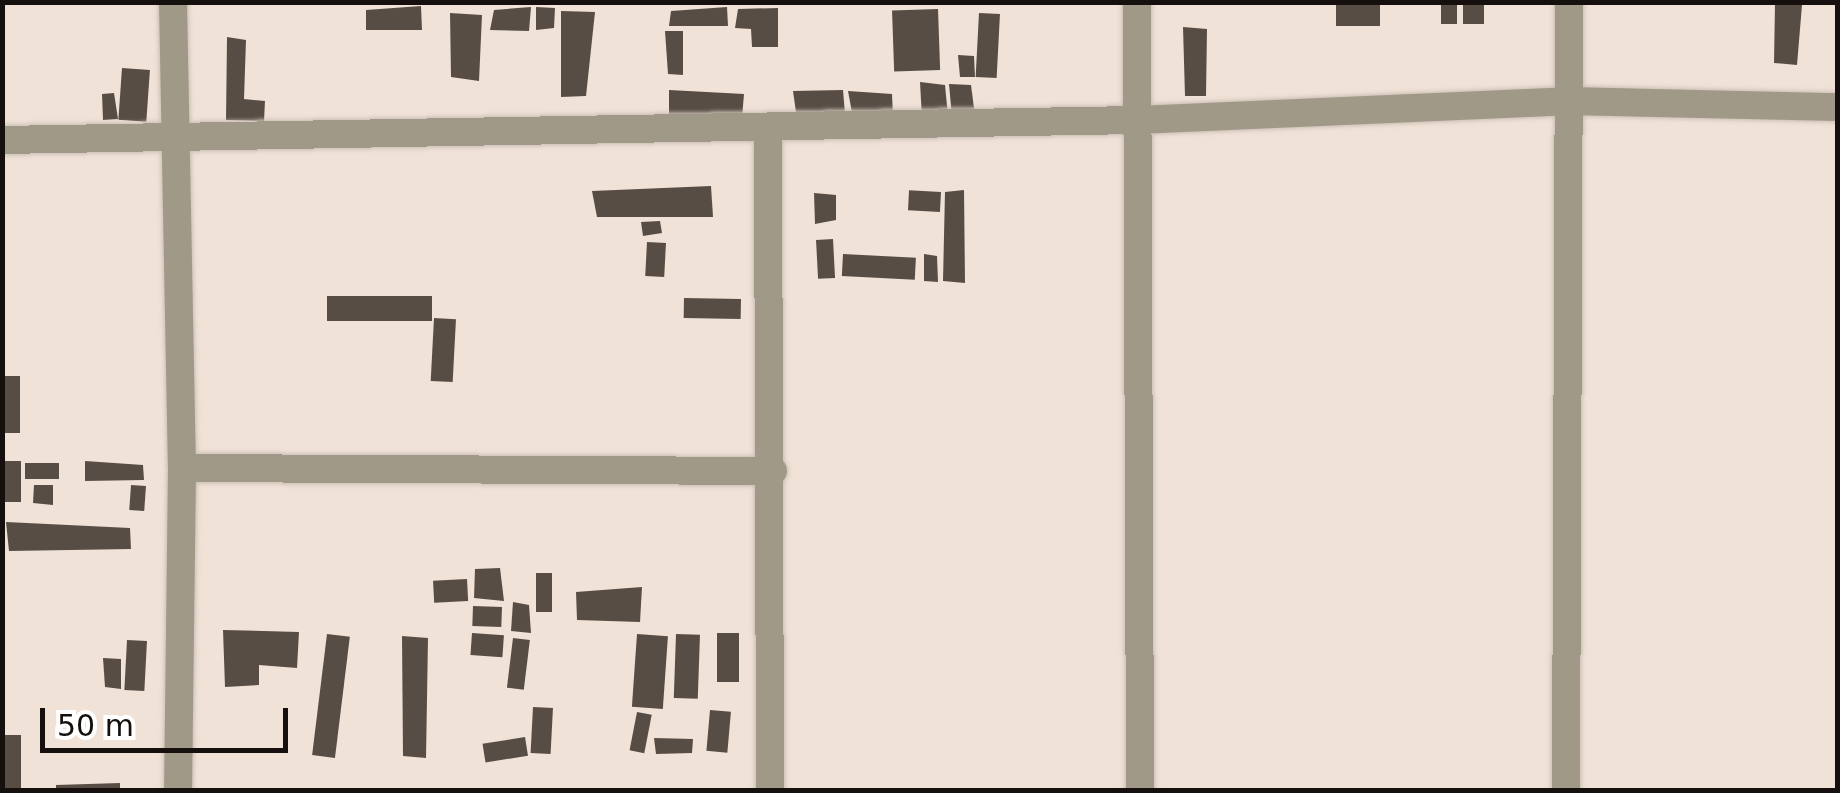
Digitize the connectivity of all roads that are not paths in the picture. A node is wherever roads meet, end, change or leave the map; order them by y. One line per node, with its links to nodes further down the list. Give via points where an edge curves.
1 (173, 2): 8 (street)
2 (1137, 2): 6 (street)
3 (1569, 2): 4 (street)
4 (1568, 101): 5 (street); 6 (street); 15 (street)
5 (1838, 107)
6 (1137, 120): 7 (street); 14 (street)
7 (768, 128): 8 (street); 11 (street)
8 (174, 137): 9 (street); 10 (street)
9 (2, 140)
10 (182, 468): 11 (street); 12 (street)
11 (773, 471): 13 (street)
12 (178, 790)
13 (770, 790)
14 (1140, 790)
15 (1566, 790)

